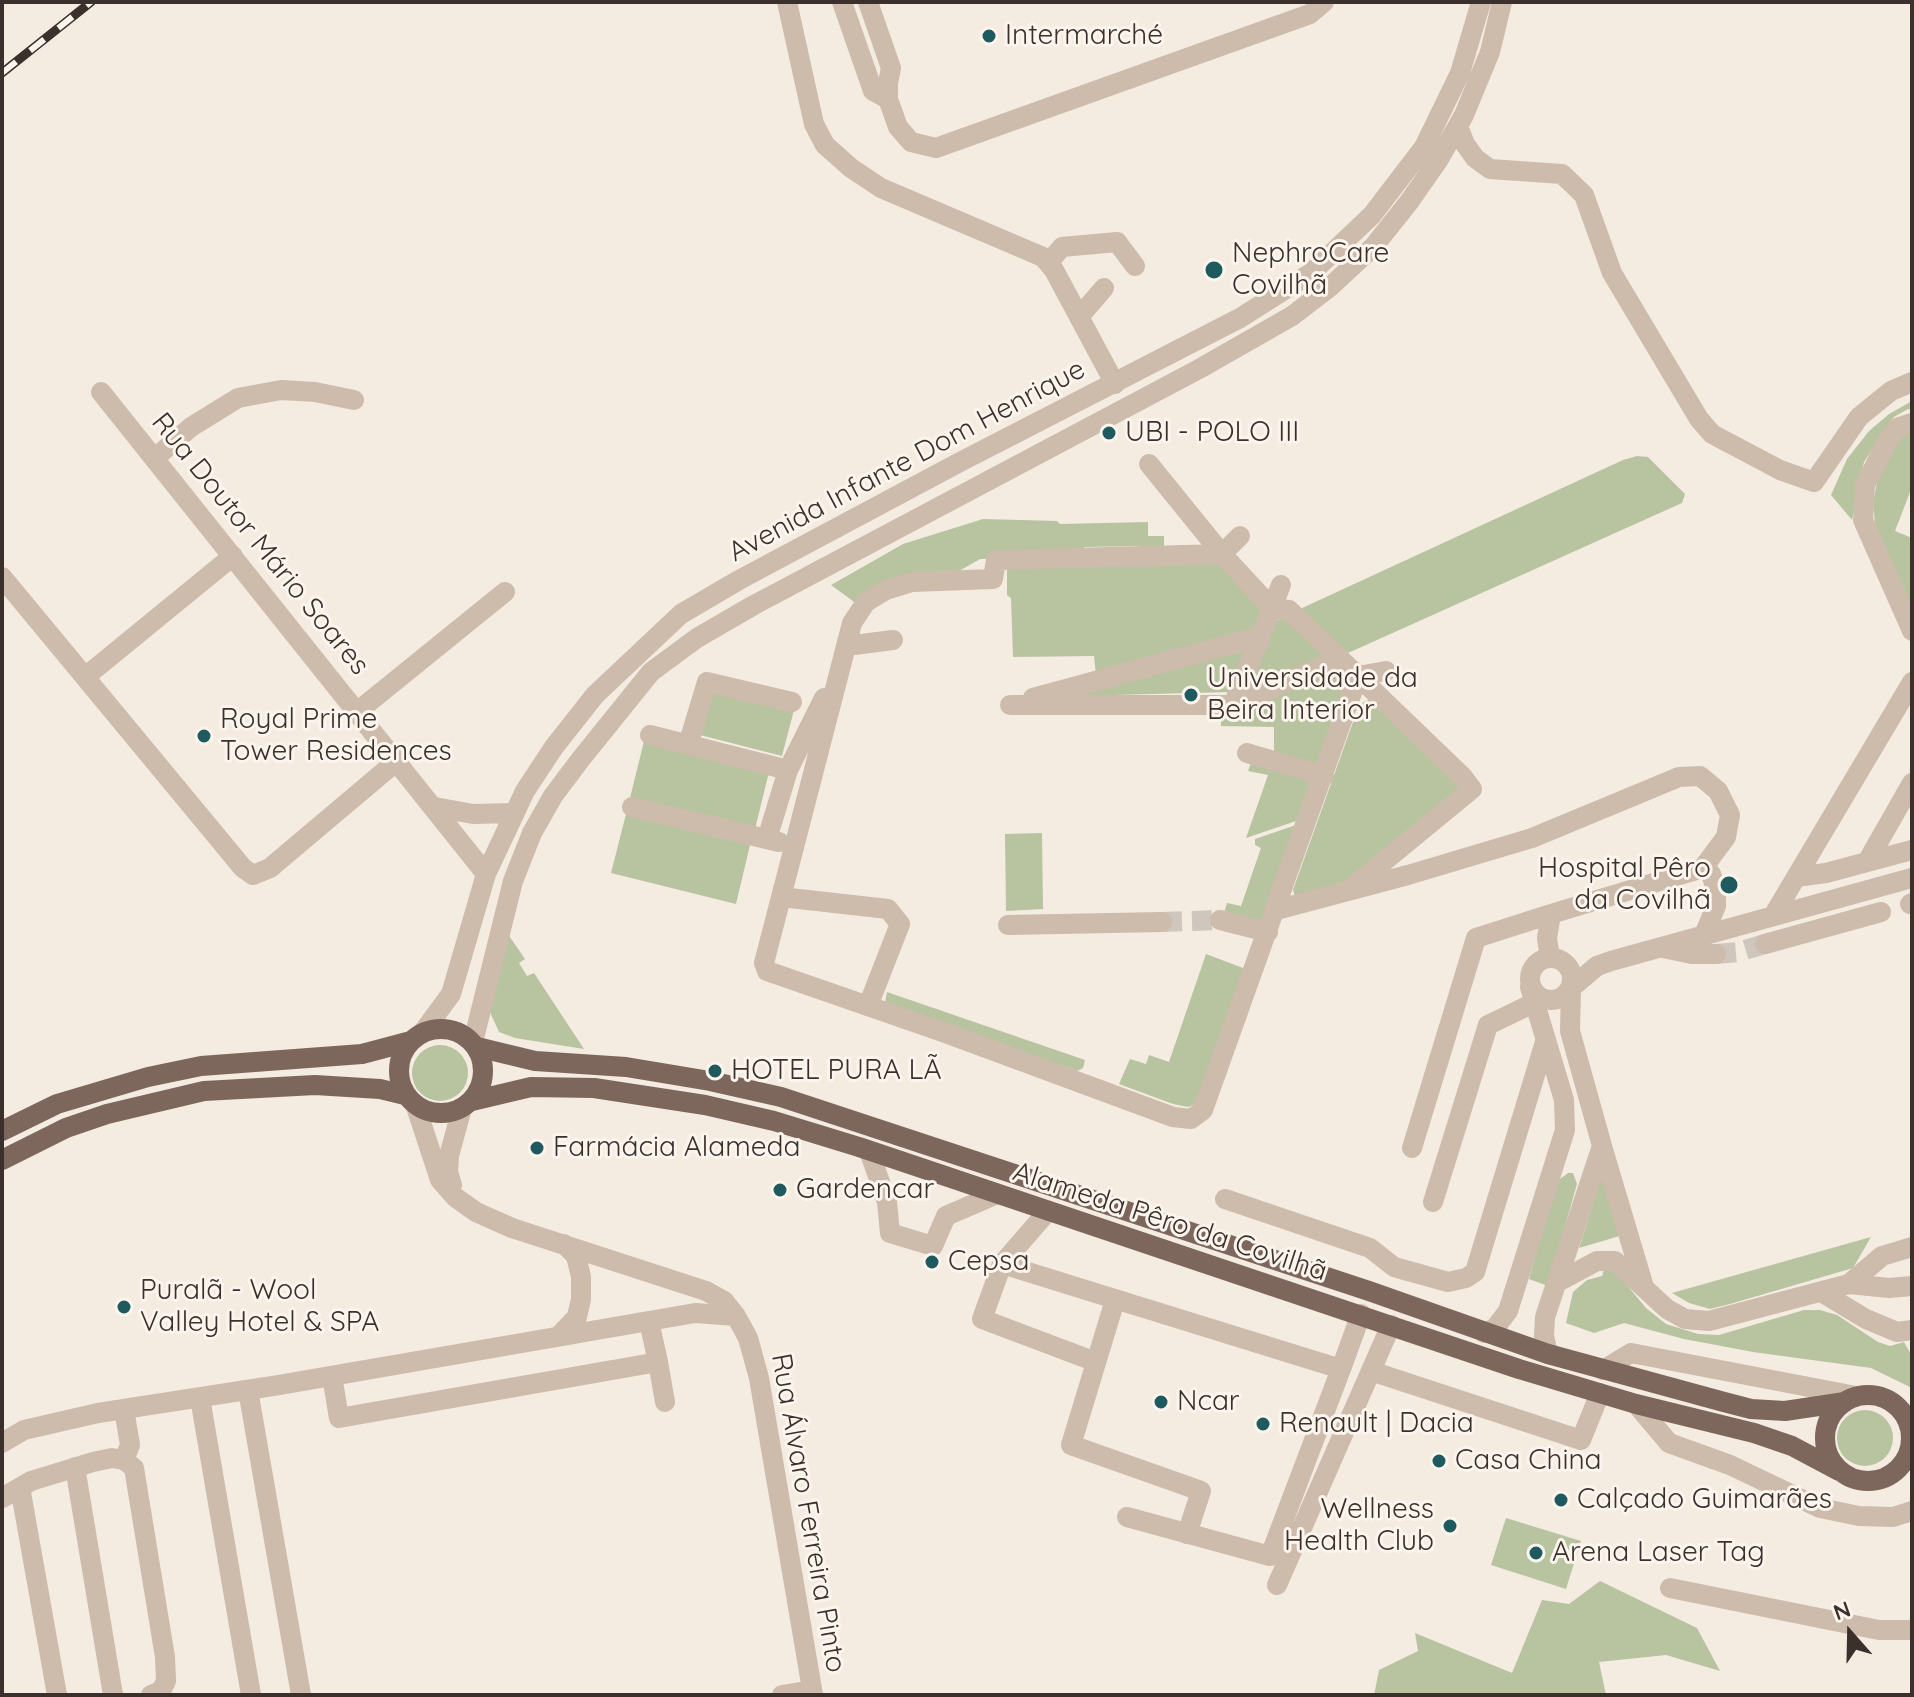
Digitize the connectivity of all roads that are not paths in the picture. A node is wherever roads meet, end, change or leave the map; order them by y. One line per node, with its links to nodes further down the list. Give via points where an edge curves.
1 (787, 2): 9 (street, via 814,124 825,145 881,188)
2 (842, 2): 7 (street, via 873,91)
3 (868, 2): 7 (street, via 891,68)
4 (1324, 2): 7 (street, via 1310,14 936,148 911,142 898,127)
5 (1481, 2): 14 (street, Avenida Infante Dom Henrique, via 1443,111 1424,147 1372,215 1311,273 1276,297)
6 (1502, 2): 8 (street, Avenida Infante Dom Henrique, via 1490,52)
7 (888, 99)
8 (1458, 126): 13 (street, via 1475,158 1490,169 1562,174 1584,195 1612,273 1712,434 1814,482 1859,417 1891,391); 79 (street, Avenida Infante Dom Henrique, via 1374,246 1292,316 754,605 651,672 553,796 532,833 513,881)
9 (1049, 262): 10 (street, via 1062,247 1117,242); 12 (street)
10 (1135, 266)
11 (1104, 288): 12 (street)
12 (1079, 317): 14 (street)
13 (1912, 382)
14 (1115, 384): 49 (street, Avenida Infante Dom Henrique, via 681,614 595,695 554,747)
15 (101, 392): 18 (street, Rua Doutor Mário Soares)
16 (354, 400): 18 (street, via 281,390 247,395 191,427)
17 (1912, 423): 27 (street, via 1899,427 1888,440 1865,485 1863,520)
18 (155, 458): 22 (street, Rua Doutor Mário Soares)
19 (1149, 464): 21 (street)
20 (1240, 536): 21 (street)
21 (1222, 554): 26 (street); 30 (street, via 996,560 993,579 912,582 886,590 866,602 852,623)
22 (233, 556): 35 (street); 39 (street, Rua Doutor Mário Soares)
23 (2, 577): 35 (street)
24 (1281, 585): 26 (street)
25 (505, 592): 39 (street)
26 (1272, 608): 28 (street); 31 (street, via 1289,610)
27 (1912, 631)
28 (1261, 636): 38 (street); 38 (street, via 1010,705)
29 (893, 640): 30 (street)
30 (846, 646): 32 (street)
31 (1340, 659): 34 (street); 38 (street)
32 (840, 668): 44 (street); 51 (street)
33 (1386, 671): 34 (street)
34 (1358, 676): 45 (street); 58 (street, via 1472,789)
35 (85, 677): 43 (street, via 253,875 270,868)
36 (1912, 682): 56 (street)
37 (792, 702): 41 (street, via 707,682)
38 (1233, 705)
39 (358, 711): 43 (street, Rua Doutor Mário Soares)
40 (650, 735): 41 (street)
41 (688, 745): 44 (street)
42 (1247, 753): 45 (street)
43 (398, 760): 47 (street, Rua Doutor Mário Soares)
44 (788, 770): 50 (street)
45 (1324, 776): 60 (street)
46 (1912, 783): 53 (street)
47 (435, 807): 49 (street, via 473,814); 55 (street, Rua Doutor Mário Soares)
48 (632, 807): 50 (street)
49 (514, 813): 55 (street, Avenida Infante Dom Henrique)
50 (767, 839): 51 (street)
51 (794, 846): 59 (street)
52 (1912, 850): 53 (street)
53 (1867, 862): 56 (street)
54 (1703, 868): 58 (street, via 1726,837 1730,815 1718,791 1700,776 1679,777 1532,838); 62 (street); 68 (street, via 1716,889 1716,906)
55 (486, 874): 77 (street, Avenida Infante Dom Henrique, via 451,994)
56 (1796, 877): 63 (street)
57 (1912, 878): 63 (street)
58 (1347, 891): 60 (street)
59 (781, 897): 76 (street, via 764,963 767,971); 76 (street, via 888,909 900,924)
60 (1276, 910): 67 (street)
61 (1881, 912): 69 (street)
62 (1551, 914): 72 (street, via 1547,938); 86 (street, via 1476,938)
63 (1773, 916): 68 (street)
64 (1220, 920): 67 (street)
65 (1162, 922): 66 (street)
66 (1008, 925)
67 (1268, 932): 76 (street, via 1203,1110 1191,1119 1173,1117)
68 (1704, 935): 70 (street)
69 (1765, 944)
70 (1659, 947): 71 (street); 73 (street)
71 (1716, 954)
72 (1556, 958): 73 (street); 74 (street, via 1572,972); 75 (street, via 1544,958 1531,970)
73 (1611, 961): 74 (street)
74 (1571, 988): 75 (street, via 1559,1000); 85 (street, via 1570,1031)
75 (1535, 996): 78 (street); 92 (street, via 1488,1025)
76 (868, 1006)
77 (417, 1036): 79 (main road, via 450,1029); 80 (main road, via 402,1053 399,1067); 84 (main road, via 362,1054 201,1066 148,1077 57,1104)
78 (1545, 1042): 81 (street); 83 (street)
79 (475, 1045): 82 (main road, via 484,1075); 110 (main road, Alameda Pêro da Covilhã, via 535,1061 626,1067 738,1087 867,1124)
80 (410, 1100): 82 (main road, via 437,1113); 88 (main road, via 366,1088 315,1085 204,1091 93,1118); 90 (street, Rua Álvaro Ferreira Pinto, via 440,1180)
81 (1527, 1102): 83 (street, via 1550,1095); 91 (street, via 1475,1272 1466,1278 1448,1282 1394,1267 1370,1248)
82 (467, 1105): 87 (main road, Alameda Pêro da Covilhã, via 531,1087 594,1088 705,1105); 90 (street, via 449,1156)
83 (1564, 1109): 110 (street, via 1565,1130 1556,1164 1508,1311)
84 (2, 1131)
85 (1602, 1146): 98 (street); 102 (street)
86 (1412, 1148)
87 (869, 1151): 89 (main road, Alameda Pêro da Covilhã); 89 (street, via 887,1202 890,1233 933,1246 946,1216)
88 (2, 1160)
89 (997, 1194): 93 (main road, Alameda Pêro da Covilhã)
90 (455, 1197): 94 (street, Rua Álvaro Ferreira Pinto, via 512,1228)
91 (1225, 1199)
92 (1433, 1202)
93 (1048, 1211): 97 (street); 105 (main road, Alameda Pêro da Covilhã)
94 (564, 1244): 106 (street, Rua Álvaro Ferreira Pinto, via 706,1291); 111 (street, via 576,1256 581,1299 577,1317)
95 (1912, 1247): 96 (street)
96 (1875, 1262): 99 (street); 101 (street, via 1871,1276)
97 (1002, 1264): 104 (street); 114 (street, via 982,1319)
98 (1556, 1283): 102 (street, via 1597,1261 1615,1261); 112 (street, via 1545,1317)
99 (1849, 1284): 101 (street); 103 (street)
100 (1912, 1286): 101 (street)
101 (1878, 1287)
102 (1645, 1291): 103 (street, via 1685,1319 1709,1321)
103 (1821, 1292): 109 (street, via 1897,1332)
104 (1115, 1300): 114 (street); 115 (street)
105 (1361, 1314): 108 (main road, Alameda Pêro da Covilhã); 115 (street)
106 (736, 1316): 107 (street, via 695,1313); 141 (street, Rua Álvaro Ferreira Pinto, via 759,1378)
107 (649, 1321): 111 (street); 113 (street)
108 (1391, 1325): 117 (street); 120 (main road, Alameda Pêro da Covilhã)
109 (1912, 1330)
110 (1484, 1333): 112 (main road, Alameda Pêro da Covilhã)
111 (559, 1336): 118 (street)
112 (1548, 1354): 116 (main road, Alameda Pêro da Covilhã)
113 (658, 1362): 118 (street, via 339,1418); 123 (street)
114 (1096, 1362): 137 (street, via 1071,1445 1201,1491)
115 (1341, 1369): 137 (street, via 1270,1556)
116 (1603, 1370): 122 (main road, Alameda Pêro da Covilhã, via 1751,1409 1785,1411); 122 (street, via 1631,1353)
117 (1371, 1371): 120 (street, via 1581,1440); 138 (street)
118 (332, 1376): 119 (street)
119 (248, 1390): 121 (street); 146 (street)
120 (1600, 1393): 124 (main road, Alameda Pêro da Covilhã)
121 (200, 1398): 125 (street); 145 (street)
122 (1851, 1399): 126 (main road, Alameda Pêro da Covilhã, via 1871,1395); 131 (main road, via 1838,1406 1825,1428 1827,1452)
123 (665, 1402)
124 (1636, 1404): 131 (main road, Alameda Pêro da Covilhã, via 1754,1433); 135 (street, via 1669,1443 1820,1508 1859,1516 1893,1517)
125 (124, 1409): 127 (street, via 24,1430); 128 (street, via 130,1445)
126 (1906, 1411): 132 (main road, Alameda Pêro da Covilhã, via 1909,1452)
127 (2, 1443)
128 (124, 1460): 129 (street); 144 (street, via 134,1468 165,1657 166,1681)
129 (75, 1467): 133 (street); 143 (street)
130 (1912, 1469): 132 (main road, Alameda Pêro da Covilhã)
131 (1839, 1471): 132 (main road, Alameda Pêro da Covilhã, via 1852,1479)
132 (1887, 1477)
133 (20, 1487): 134 (street); 142 (street)
134 (2, 1498)
135 (1912, 1511)
136 (1127, 1517): 137 (street)
137 (1187, 1534)
138 (1277, 1585)
139 (1670, 1588): 140 (street, via 1879,1630)
140 (1912, 1630)
141 (812, 1692): 147 (street)
142 (57, 1695)
143 (113, 1695)
144 (151, 1695)
145 (251, 1695)
146 (301, 1695)
147 (782, 1695)

